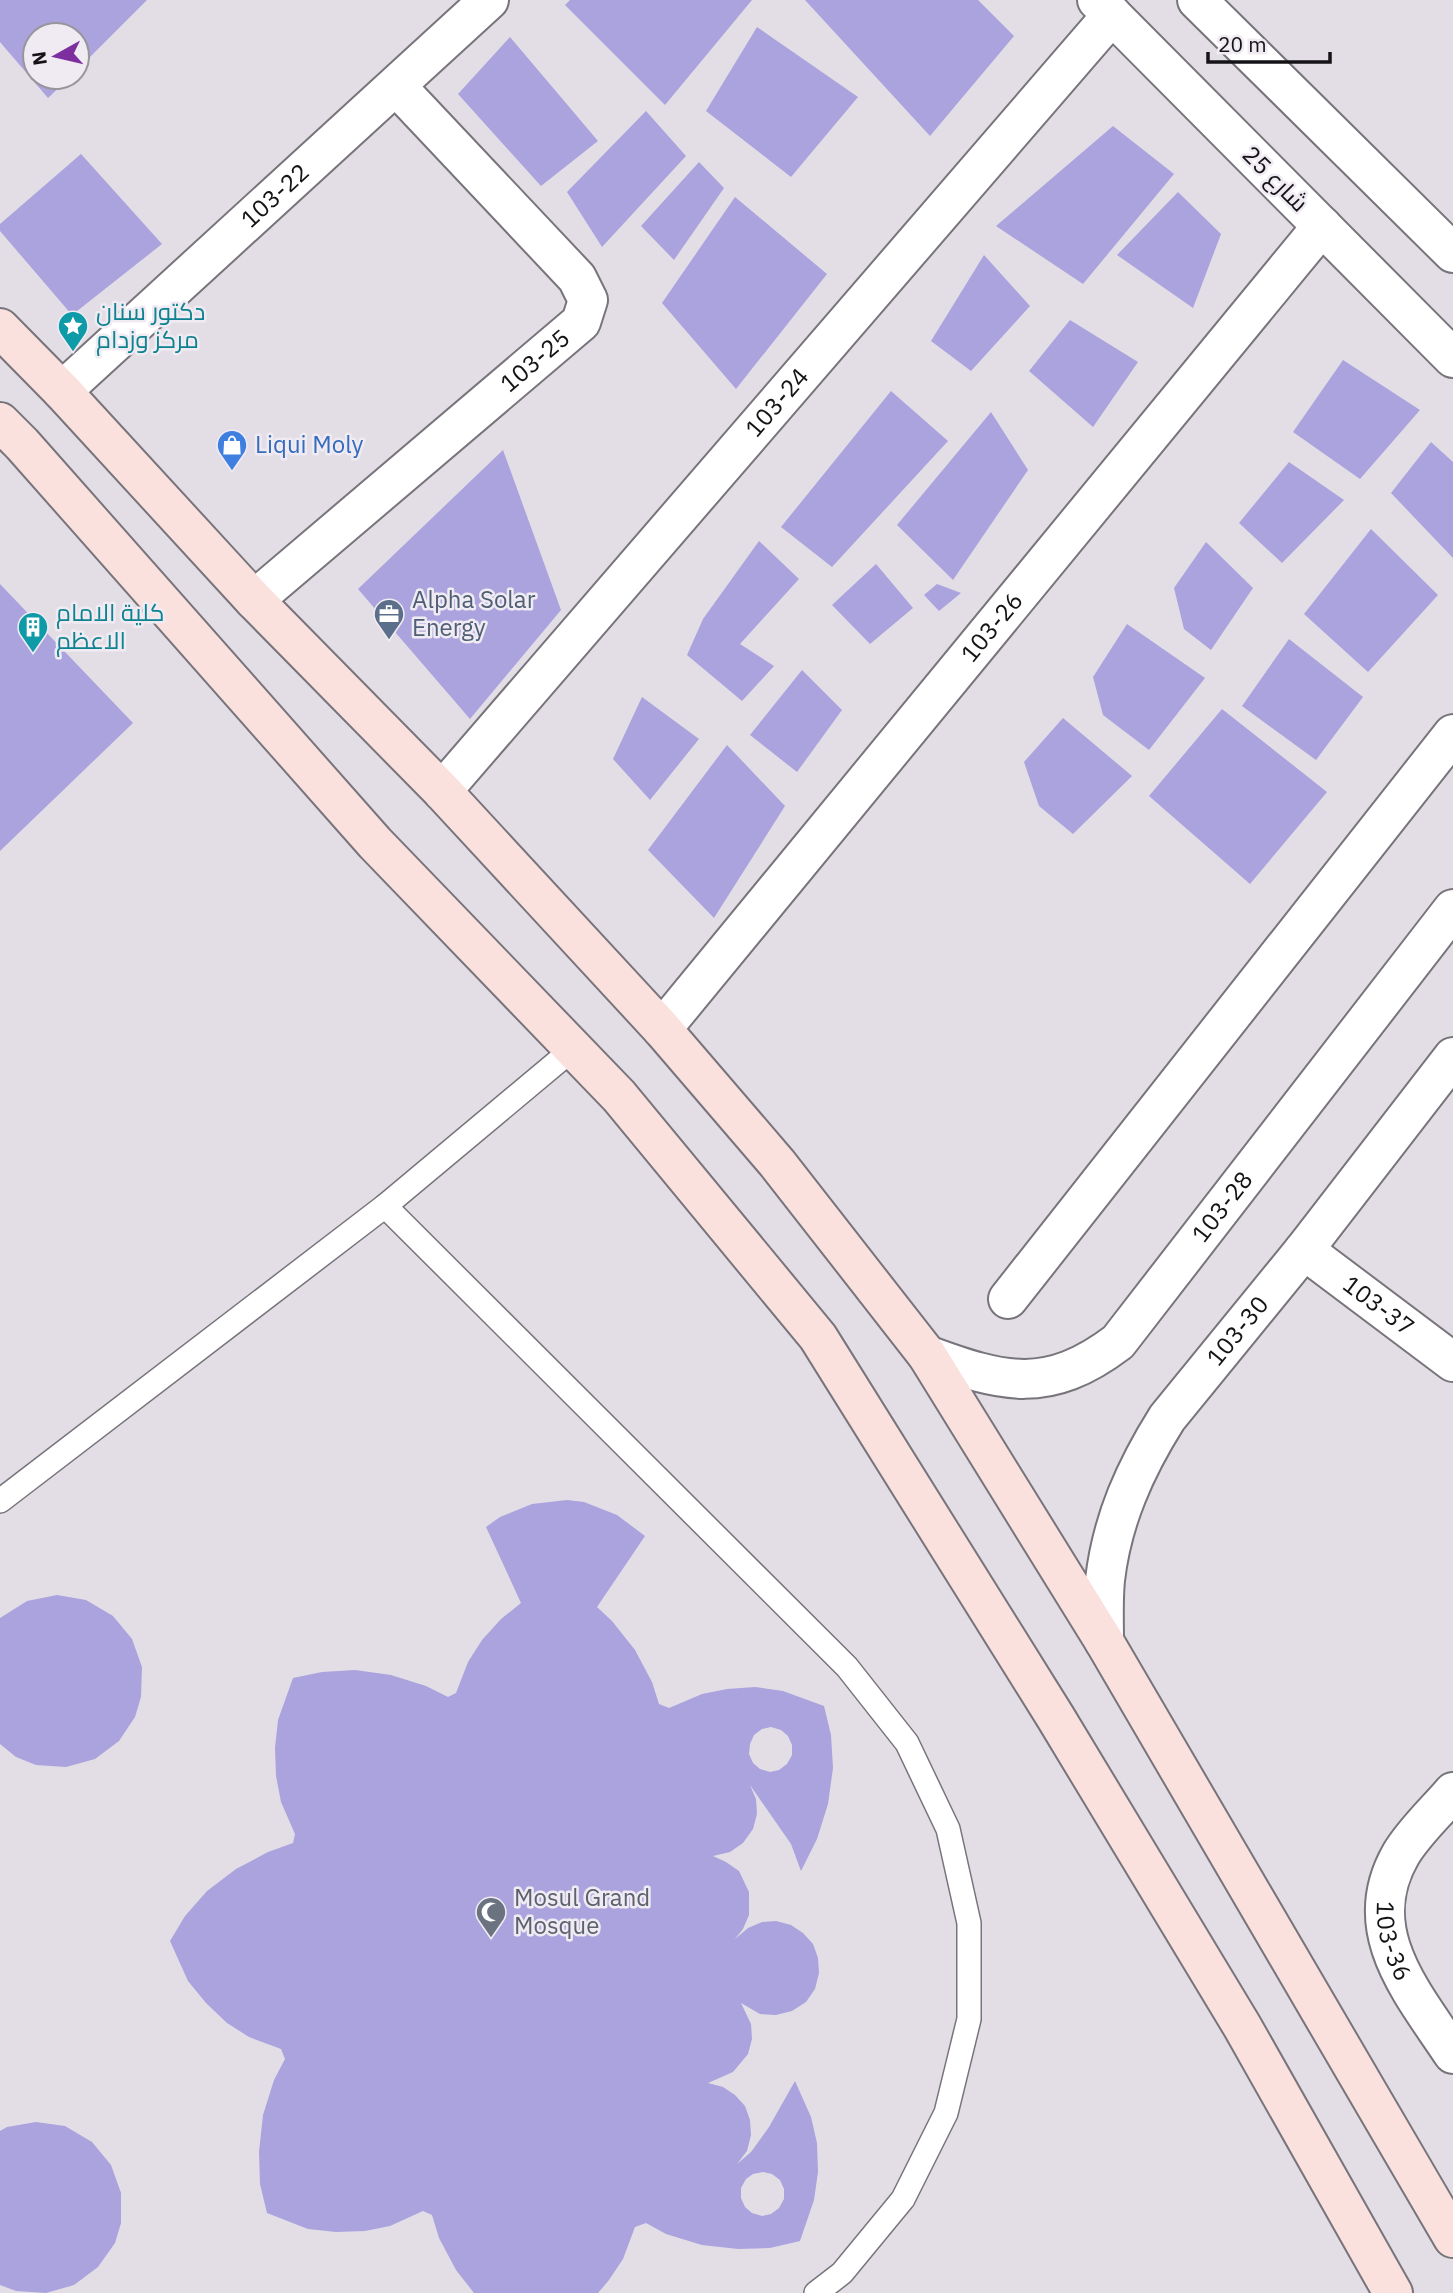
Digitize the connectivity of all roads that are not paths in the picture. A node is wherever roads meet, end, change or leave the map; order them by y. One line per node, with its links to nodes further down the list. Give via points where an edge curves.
1 (489, 0): 4 (street, 103-22)
2 (1197, 0): 6 (street)
3 (1104, 7): 5 (street, شارع 25); 13 (street, 103-24)
4 (397, 87): 9 (street, 103-22); 11 (street, 103-25, via 577,278 588,300 581,322)
5 (1322, 226): 8 (street, شارع 25); 15 (street, 103-26)
6 (1453, 253)
7 (0, 328): 9 (main road)
8 (1453, 358)
9 (62, 391): 11 (main road)
10 (0, 422): 16 (main road, via 375,844)
11 (254, 600): 13 (main road)
12 (1453, 734): 20 (street)
13 (442, 791): 15 (main road)
14 (1453, 909): 21 (street, 103-28, via 1118,1342 1073,1370 1021,1380 996,1378)
15 (662, 1029): 21 (main road, via 777,1163)
16 (574, 1048): 18 (lane); 29 (main road, via 818,1337 1235,2014)
17 (1453, 1057): 19 (street, 103-30)
18 (385, 1206): 23 (lane); 28 (lane, via 847,1667 907,1742 948,1829 970,1923 969,2019 946,2113 903,2199 842,2273)
19 (1304, 1250): 22 (street, 103-37); 24 (street, 103-30, via 1167,1418 1138,1467 1110,1545)
20 (1008, 1299)
21 (927, 1354): 24 (main road)
22 (1453, 1362)
23 (0, 1500)
24 (1104, 1641): 27 (main road)
25 (1453, 1792): 26 (street, 103-36, via 1402,1852 1389,1879 1384,1910 1387,1940 1399,1968)
26 (1453, 2054)
27 (1453, 2238)
28 (816, 2293)
29 (1392, 2293)

